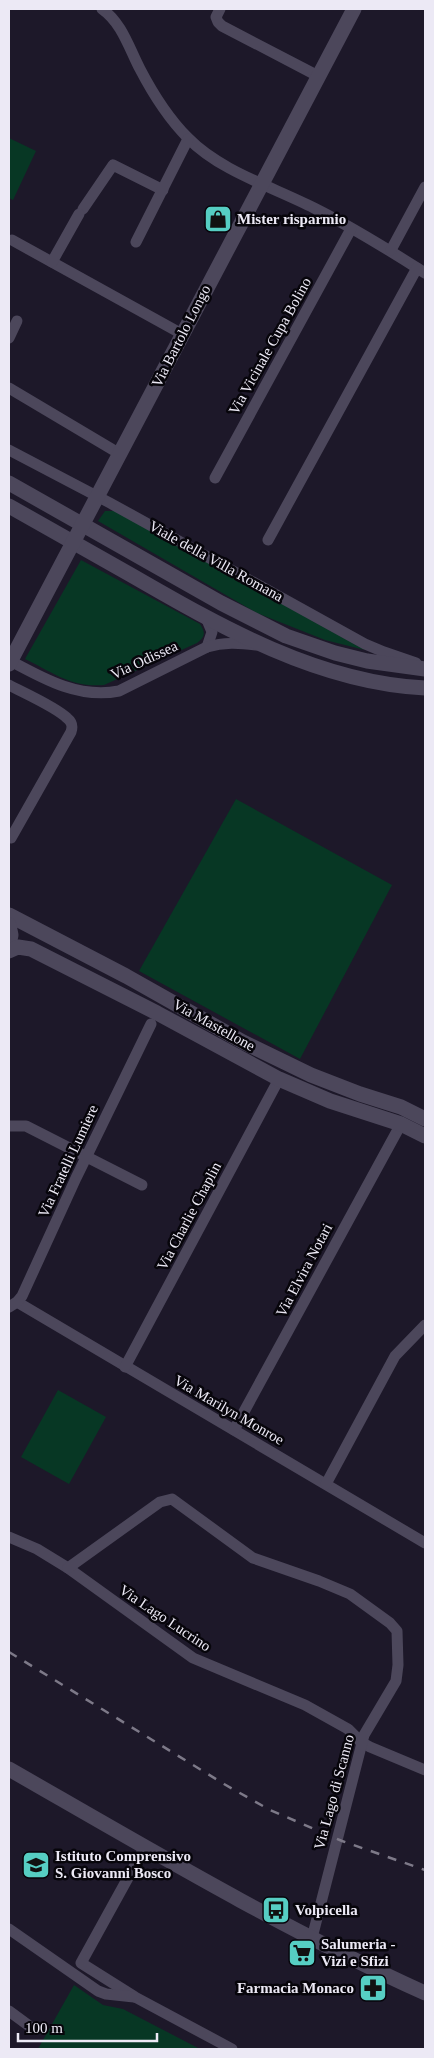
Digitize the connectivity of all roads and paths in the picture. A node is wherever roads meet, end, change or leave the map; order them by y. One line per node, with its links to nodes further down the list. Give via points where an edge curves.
1 (102, 9): 5 (street, via 116,20 160,104)
2 (220, 9): 4 (street, via 216,18 222,26)
3 (354, 9): 4 (street, Via Bartolo Longo)
4 (318, 76): 6 (street, Via Bartolo Longo)
5 (188, 139): 6 (street, via 221,163); 8 (street)
6 (262, 184): 9 (street); 16 (street, Via Bartolo Longo)
7 (425, 187): 12 (street)
8 (163, 190): 11 (street); 13 (street, via 113,165)
9 (351, 229): 12 (street); 21 (street, Via Vicinale Cupa Bolino)
10 (12, 240): 13 (street)
11 (136, 242)
12 (391, 250): 14 (street)
13 (52, 262): 16 (street)
14 (421, 270): 25 (street)
15 (17, 321): 17 (street)
16 (182, 334): 20 (street, Via Bartolo Longo)
17 (9, 338)
18 (9, 388): 20 (street)
19 (9, 450): 23 (street, Viale della Villa Romana)
20 (120, 454): 23 (street, Via Bartolo Longo)
21 (215, 478)
22 (9, 483): 30 (street, Viale della Villa Romana, via 221,603 286,636 367,661)
23 (98, 497): 29 (street, Via Bartolo Longo); 30 (street, Viale della Villa Romana, via 365,644)
24 (9, 506): 26 (street)
25 (273, 536)
26 (208, 620): 27 (street, via 212,632); 28 (street)
27 (207, 647): 28 (street, Via Odissea, via 220,643); 29 (street, Via Odissea, via 120,691 106,694 60,686)
28 (268, 647): 32 (street, via 336,673)
29 (9, 662)
30 (425, 667)
31 (9, 685): 33 (street, via 63,714 72,726)
32 (425, 688)
33 (10, 838)
34 (9, 915): 40 (street, Via Mastellone, via 243,1042 294,1067)
35 (9, 925): 36 (street)
36 (9, 944)
37 (9, 951): 39 (street, Via Mastellone, via 31,949)
38 (151, 1024): 44 (street, Via Fratelli Lumiere)
39 (279, 1079): 41 (street, Via Mastellone, via 330,1101); 48 (street, Via Charlie Chaplin)
40 (425, 1119)
41 (401, 1124): 43 (street, Via Mastellone); 49 (street, Via Elvira Notari)
42 (9, 1126): 44 (street, via 26,1126)
43 (425, 1136)
44 (87, 1155): 45 (street); 46 (street, Via Fratelli Lumiere, via 22,1296)
45 (142, 1185)
46 (13, 1305): 48 (street, Via Marilyn Monroe)
47 (425, 1325): 50 (street, via 395,1356)
48 (125, 1367): 49 (street, Via Marilyn Monroe)
49 (234, 1430): 50 (street, Via Marilyn Monroe)
50 (326, 1484): 52 (street, Via Marilyn Monroe)
51 (9, 1537): 53 (street, Via Lago Lucrino)
52 (425, 1543)
53 (68, 1568): 54 (street, Via Lago Lucrino, via 188,1654 305,1705 348,1729); 54 (street, Via Lago di Scanno, via 160,1502 172,1499 253,1558 350,1594 394,1628 399,1640 396,1680)
54 (362, 1742): 56 (street, Via Lago Lucrino); 59 (street, Via Lago di Scanno)
55 (9, 1769): 57 (street)
56 (425, 1770)
57 (145, 1847): 59 (street); 61 (street, via 81,1963)
58 (9, 1929): 61 (street, via 98,1991)
59 (312, 1938): 60 (street)
60 (425, 1992)
61 (135, 1997): 64 (street)
62 (9, 2011): 63 (street)
63 (28, 2025)
64 (232, 2049)

